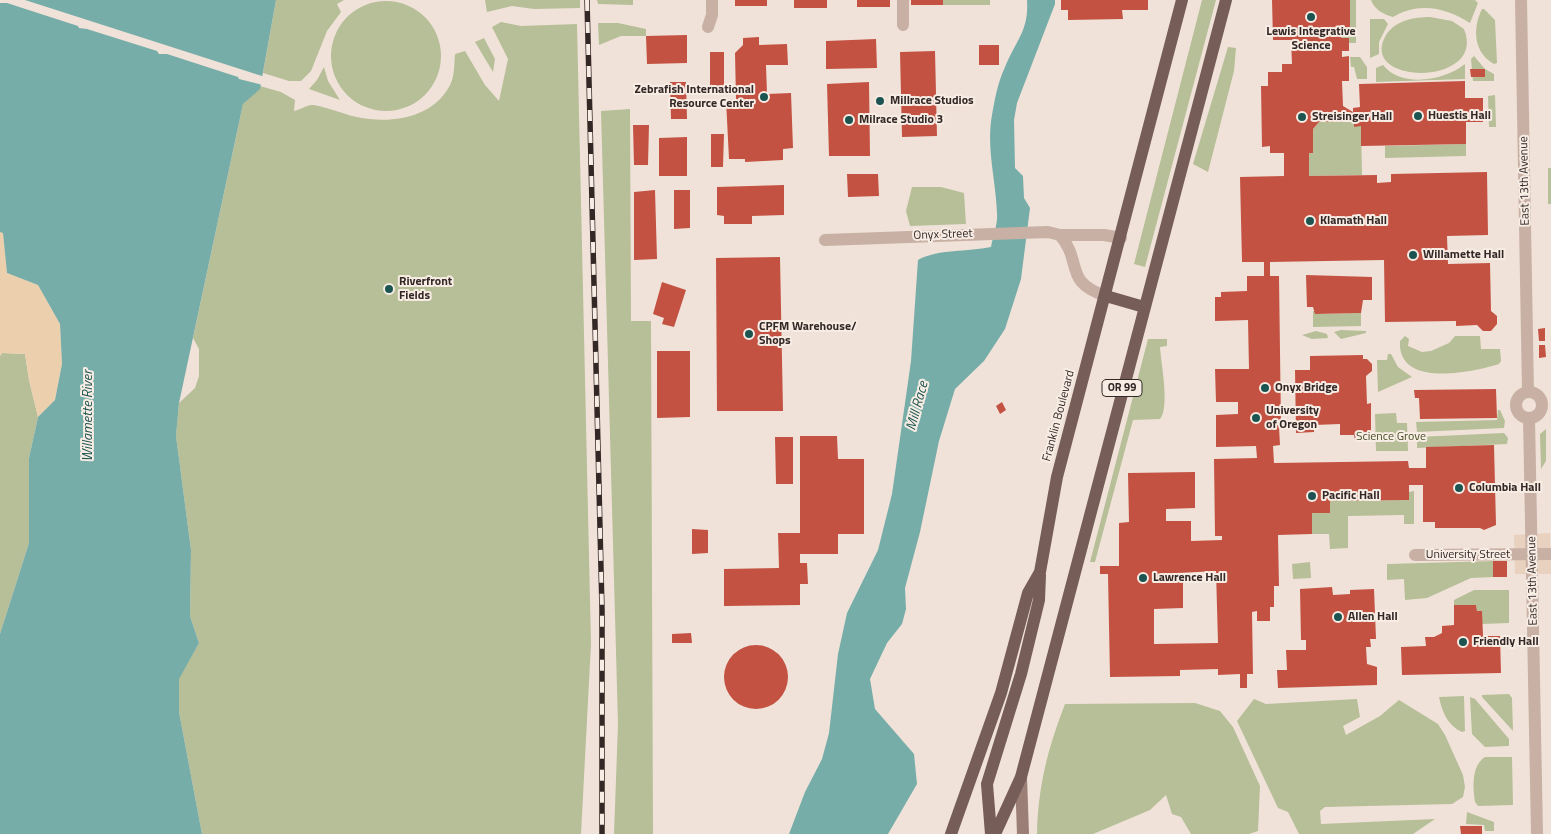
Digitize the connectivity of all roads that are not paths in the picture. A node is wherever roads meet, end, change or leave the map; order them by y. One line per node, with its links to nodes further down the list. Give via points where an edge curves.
1 (712, 0): 7 (street)
2 (903, 0): 6 (street)
3 (1182, 0): 9 (main road, Franklin Boulevard / OR 99)
4 (1226, 0): 12 (main road, OR 99)
5 (1521, 0): 13 (street, East 13th Avenue)
6 (903, 26)
7 (708, 27)
8 (1054, 233): 9 (street, Onyx Street); 10 (street, Onyx Street); 11 (street, via 1070,250 1080,281 1090,291)
9 (1121, 238): 11 (main road, Franklin Boulevard / OR 99)
10 (825, 240)
11 (1106, 296): 12 (main road); 18 (main road, Franklin Boulevard / OR 99, via 1051,502)
12 (1144, 307): 19 (main road, OR 99)
13 (1528, 392): 14 (street, via 1520,395 1516,407 1521,415); 14 (street, via 1539,397 1542,404 1537,415)
14 (1529, 418): 15 (street, East 13th Avenue)
15 (1533, 554): 16 (street, University Street); 17 (street, University Street); 23 (street, East 13th Avenue)
16 (1551, 554)
17 (1415, 555)
18 (1040, 572): 20 (main road, Franklin Boulevard / OR 99, via 1028,593 1001,693); 21 (main road, via 1040,600 1022,674 988,784)
19 (1021, 777): 21 (main road, OR 99); 22 (main road)
20 (951, 834)
21 (993, 834)
22 (1023, 834)
23 (1537, 834)

